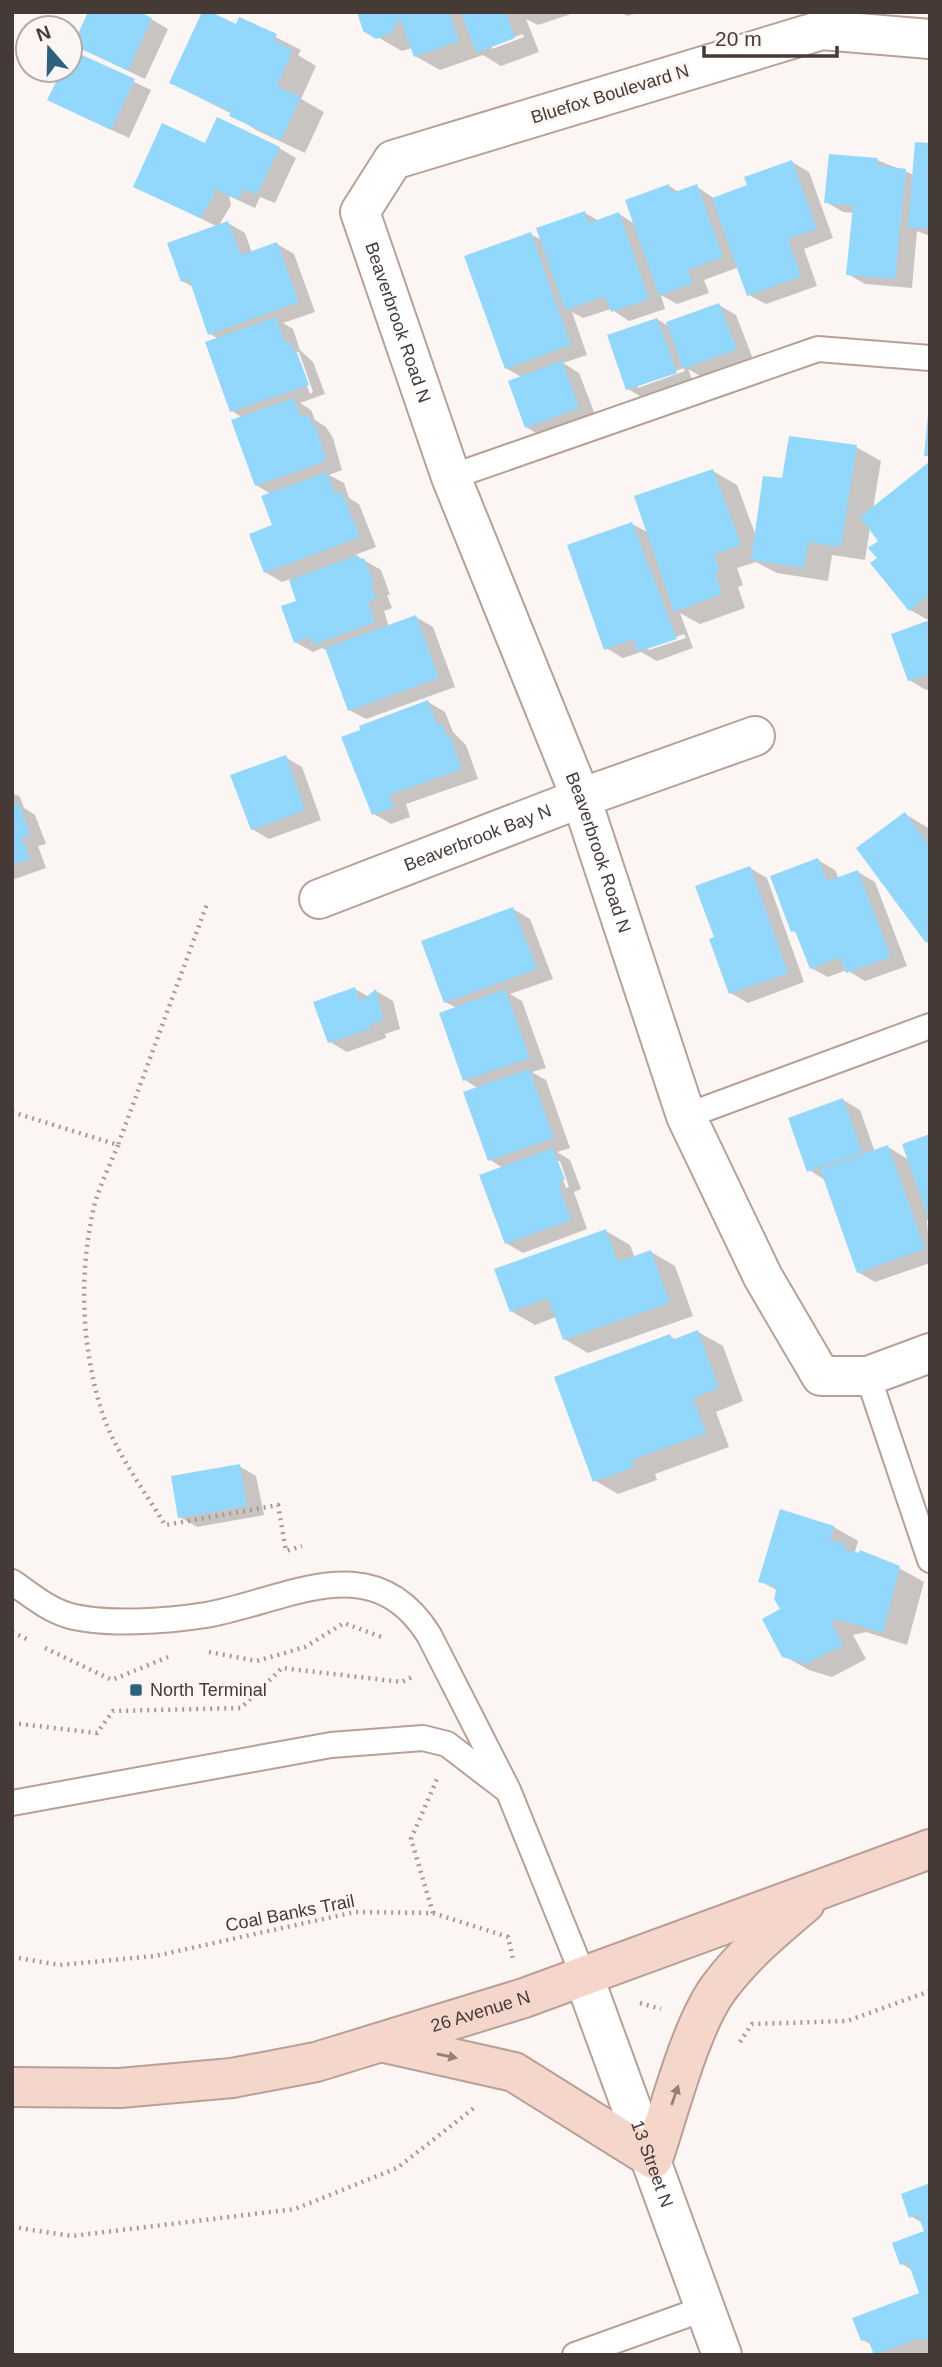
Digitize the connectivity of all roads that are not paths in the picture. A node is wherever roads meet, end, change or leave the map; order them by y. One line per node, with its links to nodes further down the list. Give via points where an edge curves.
1 (821, 21): 2 (street, Bluefox Boulevard N); 3 (street, Bluefox Boulevard N, via 393,160)
2 (930, 39)
3 (360, 212): 5 (street, Beaverbrook Road N)
4 (930, 358): 5 (lane, via 818,349)
5 (451, 477): 7 (street, Beaverbrook Road N)
6 (755, 736): 7 (street, Beaverbrook Bay N)
7 (581, 798): 8 (street, Beaverbrook Bay N); 10 (street, Beaverbrook Road N)
8 (319, 899)
9 (930, 1026): 10 (lane)
10 (686, 1116): 12 (street, Beaverbrook Road N, via 763,1277 821,1376)
11 (930, 1353): 12 (street, Beaverbrook Road N)
12 (868, 1376): 13 (lane)
13 (930, 1560)
14 (12, 1583): 15 (lane, via 68,1615 127,1620 205,1615 329,1583 369,1588 391,1597 413,1612 429,1636)
15 (508, 1790): 16 (lane, via 447,1744 423,1738 383,1739); 19 (lane)
16 (12, 1803)
17 (930, 1849): 18 (main road, 26 Avenue N)
18 (823, 1888): 19 (main road, 26 Avenue N); 22 (main road, one-way to 18, via 700,2024 716,1992 750,1949)
19 (583, 1975): 20 (main road, 26 Avenue N); 22 (street, 13 Street N)
20 (380, 2042): 21 (main road, 26 Avenue N, via 316,2062 232,2078 120,2088); 22 (main road, one-way to 22, via 514,2072)
21 (12, 2087)
22 (653, 2159): 23 (street, 13 Street N)
23 (705, 2308): 24 (lane); 25 (street, 13 Street N)
24 (575, 2355)
25 (722, 2355)

